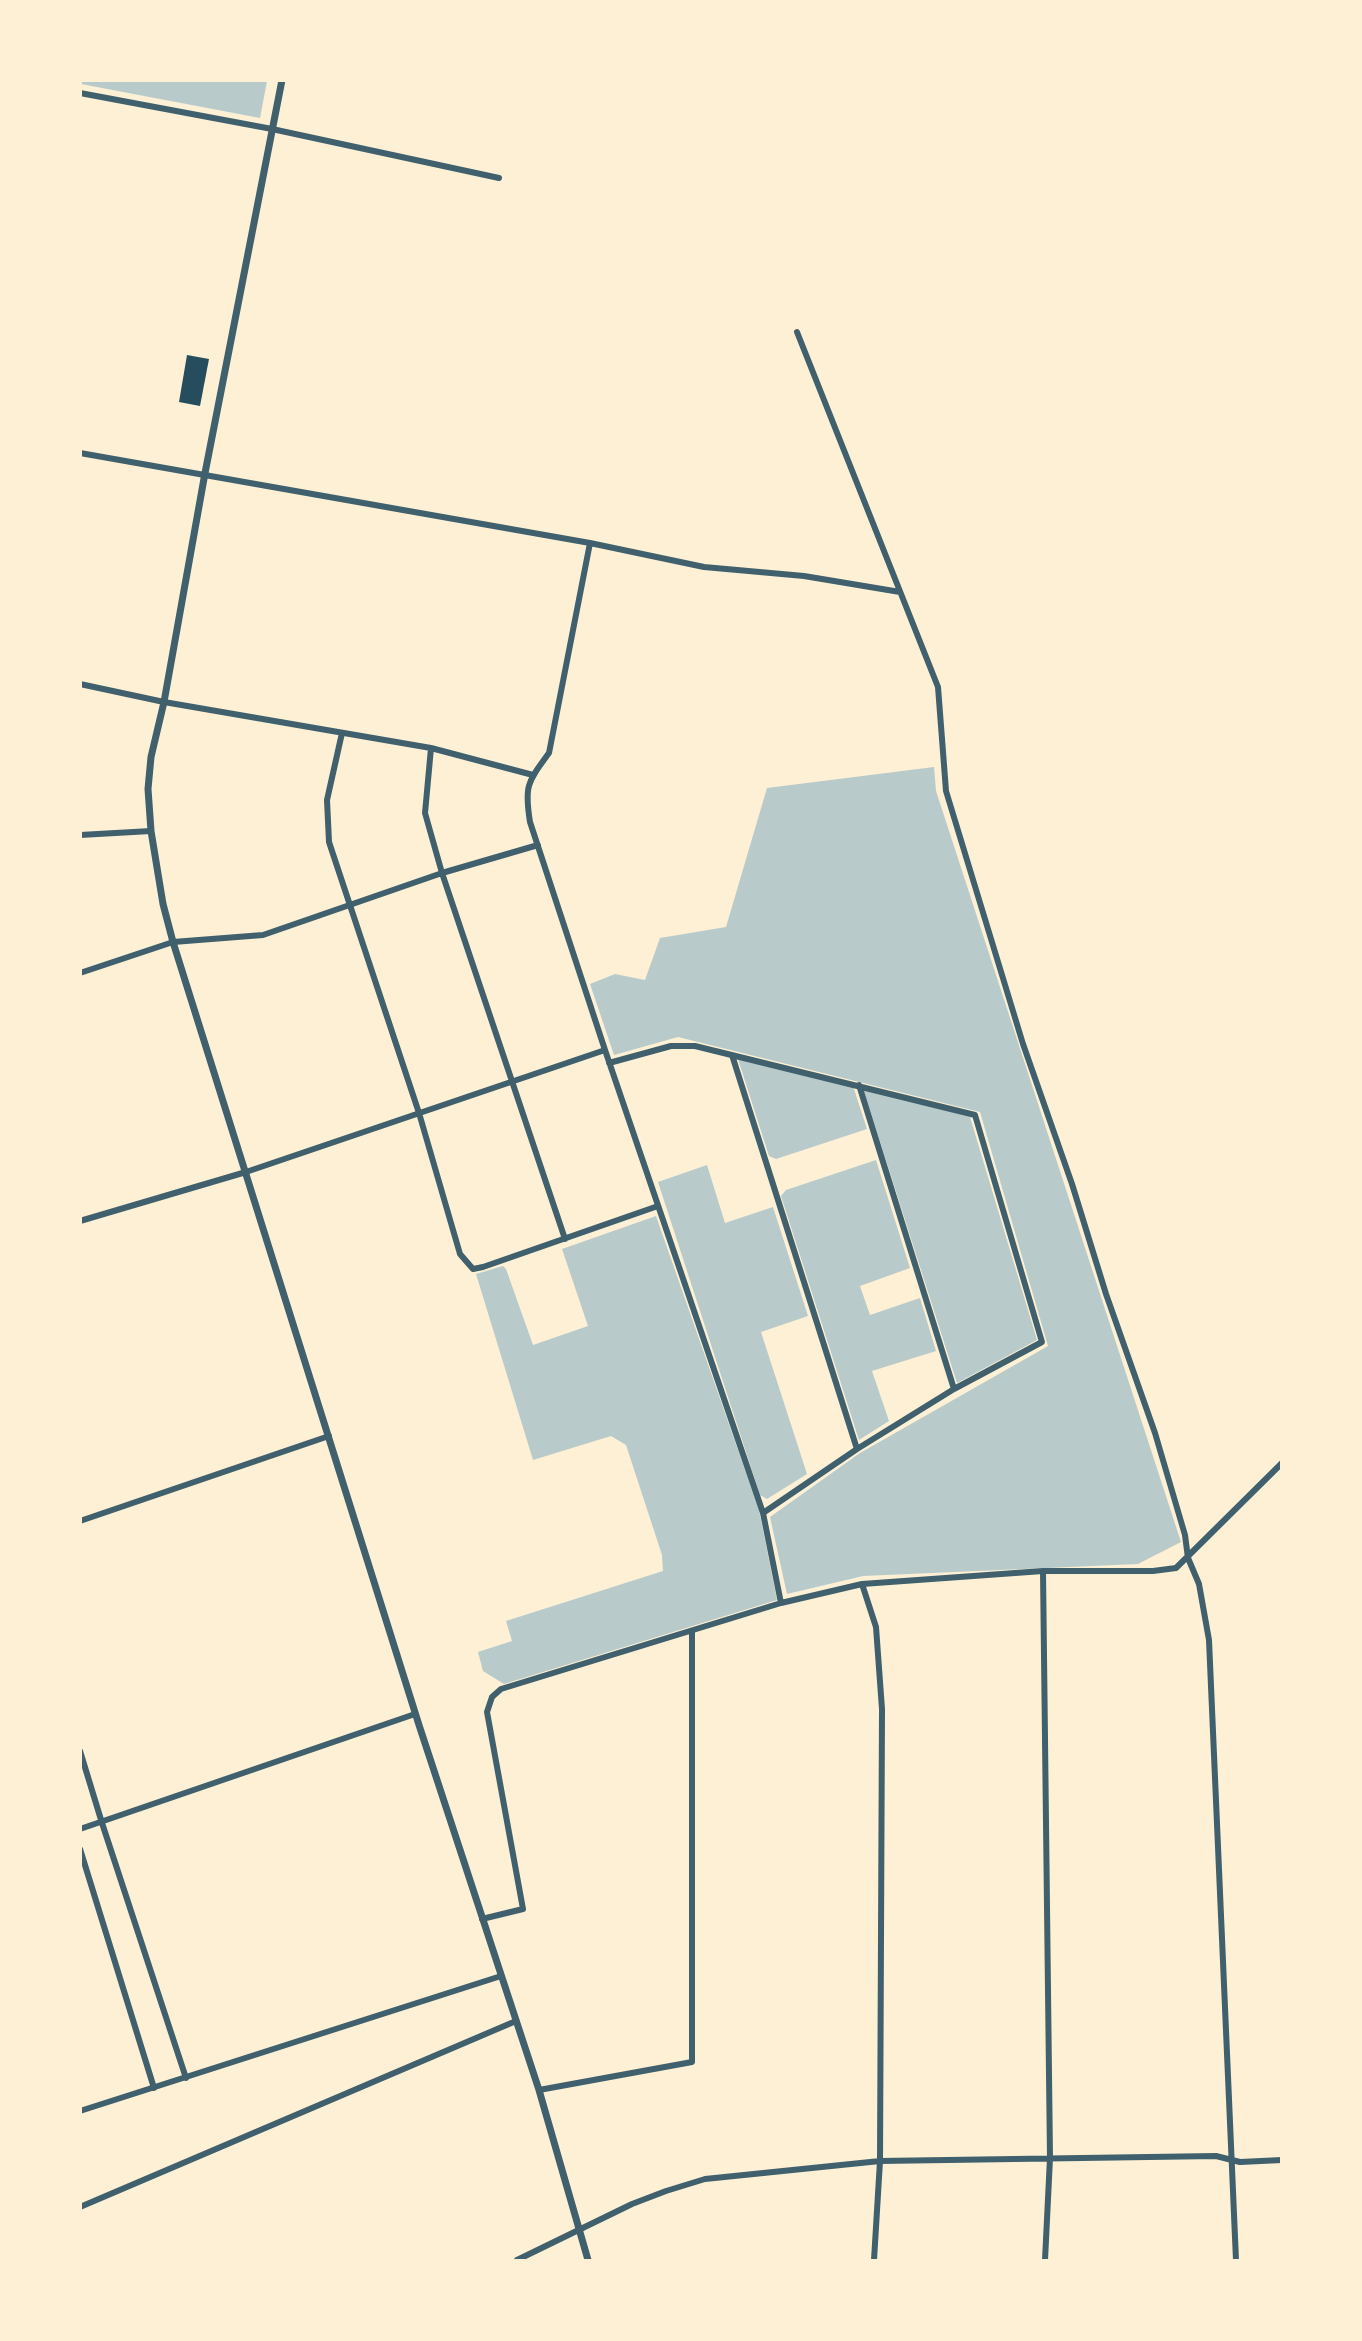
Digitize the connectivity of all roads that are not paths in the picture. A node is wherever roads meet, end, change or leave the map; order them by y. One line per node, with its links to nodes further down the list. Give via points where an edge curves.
1 (282, 80): 3 (street)
2 (80, 93): 3 (street)
3 (272, 129): 4 (street); 7 (street)
4 (499, 177)
5 (797, 332): 9 (street)
6 (80, 453): 7 (street)
7 (205, 473): 8 (street); 11 (street)
8 (590, 543): 9 (street, via 704,568 804,576); 14 (street, via 549,753)
9 (900, 592): 38 (street, via 938,687 946,791 1023,1044 1155,1433)
10 (80, 684): 11 (street)
11 (164, 702): 12 (street); 15 (street, via 151,757)
12 (342, 733): 13 (street); 19 (street, via 327,800 329,842)
13 (431, 748): 14 (street); 18 (street, via 425,813)
14 (533, 775): 17 (street, via 527,803)
15 (150, 831): 16 (street); 20 (street)
16 (80, 835)
17 (538, 845): 18 (street); 22 (street)
18 (442, 873): 19 (street); 25 (street)
19 (349, 905): 20 (street, via 263,935); 27 (street)
20 (173, 942): 21 (street); 28 (street)
21 (80, 973)
22 (605, 1050): 24 (street); 25 (street)
23 (732, 1055): 24 (street, via 695,1046 671,1046); 26 (street); 34 (street)
24 (609, 1063): 29 (street)
25 (513, 1081): 27 (street); 31 (street)
26 (859, 1085): 32 (street); 32 (street, via 975,1115 1042,1342)
27 (419, 1113): 28 (street); 31 (street, via 466,1263 473,1269 483,1267)
28 (246, 1172): 30 (street); 33 (street)
29 (658, 1206): 31 (street); 36 (street)
30 (80, 1221)
31 (565, 1239)
32 (954, 1389): 34 (street)
33 (329, 1436): 37 (street); 43 (street)
34 (857, 1448): 36 (street)
35 (1282, 1463): 38 (street)
36 (763, 1513): 41 (street)
37 (80, 1521)
38 (1188, 1558): 39 (street, via 1176,1568 1153,1572); 56 (street, via 1199,1584 1209,1640)
39 (1043, 1572): 40 (street); 55 (street)
40 (862, 1584): 41 (street); 58 (street, via 876,1628 882,1709)
41 (781, 1603): 42 (street)
42 (692, 1632): 48 (street, via 501,1689 492,1697 487,1712 523,1909); 53 (street, via 692,2062)
43 (415, 1714): 45 (street); 48 (street)
44 (80, 1751): 45 (street)
45 (102, 1823): 46 (street); 51 (street)
46 (80, 1829)
47 (80, 1849): 52 (street)
48 (482, 1919): 49 (street)
49 (501, 1976): 50 (street); 51 (street)
50 (516, 2021): 53 (street); 59 (street)
51 (186, 2078): 52 (street)
52 (154, 2088): 54 (street)
53 (539, 2090): 60 (street)
54 (80, 2111)
55 (1050, 2158): 56 (street); 58 (street); 64 (street)
56 (1230, 2159): 57 (street); 65 (street)
57 (1282, 2160)
58 (880, 2161): 60 (street, via 705,2179 666,2190); 63 (street)
59 (80, 2207)
60 (581, 2230): 61 (street); 62 (street)
61 (517, 2260)
62 (588, 2260)
63 (874, 2260)
64 (1045, 2260)
65 (1236, 2260)

